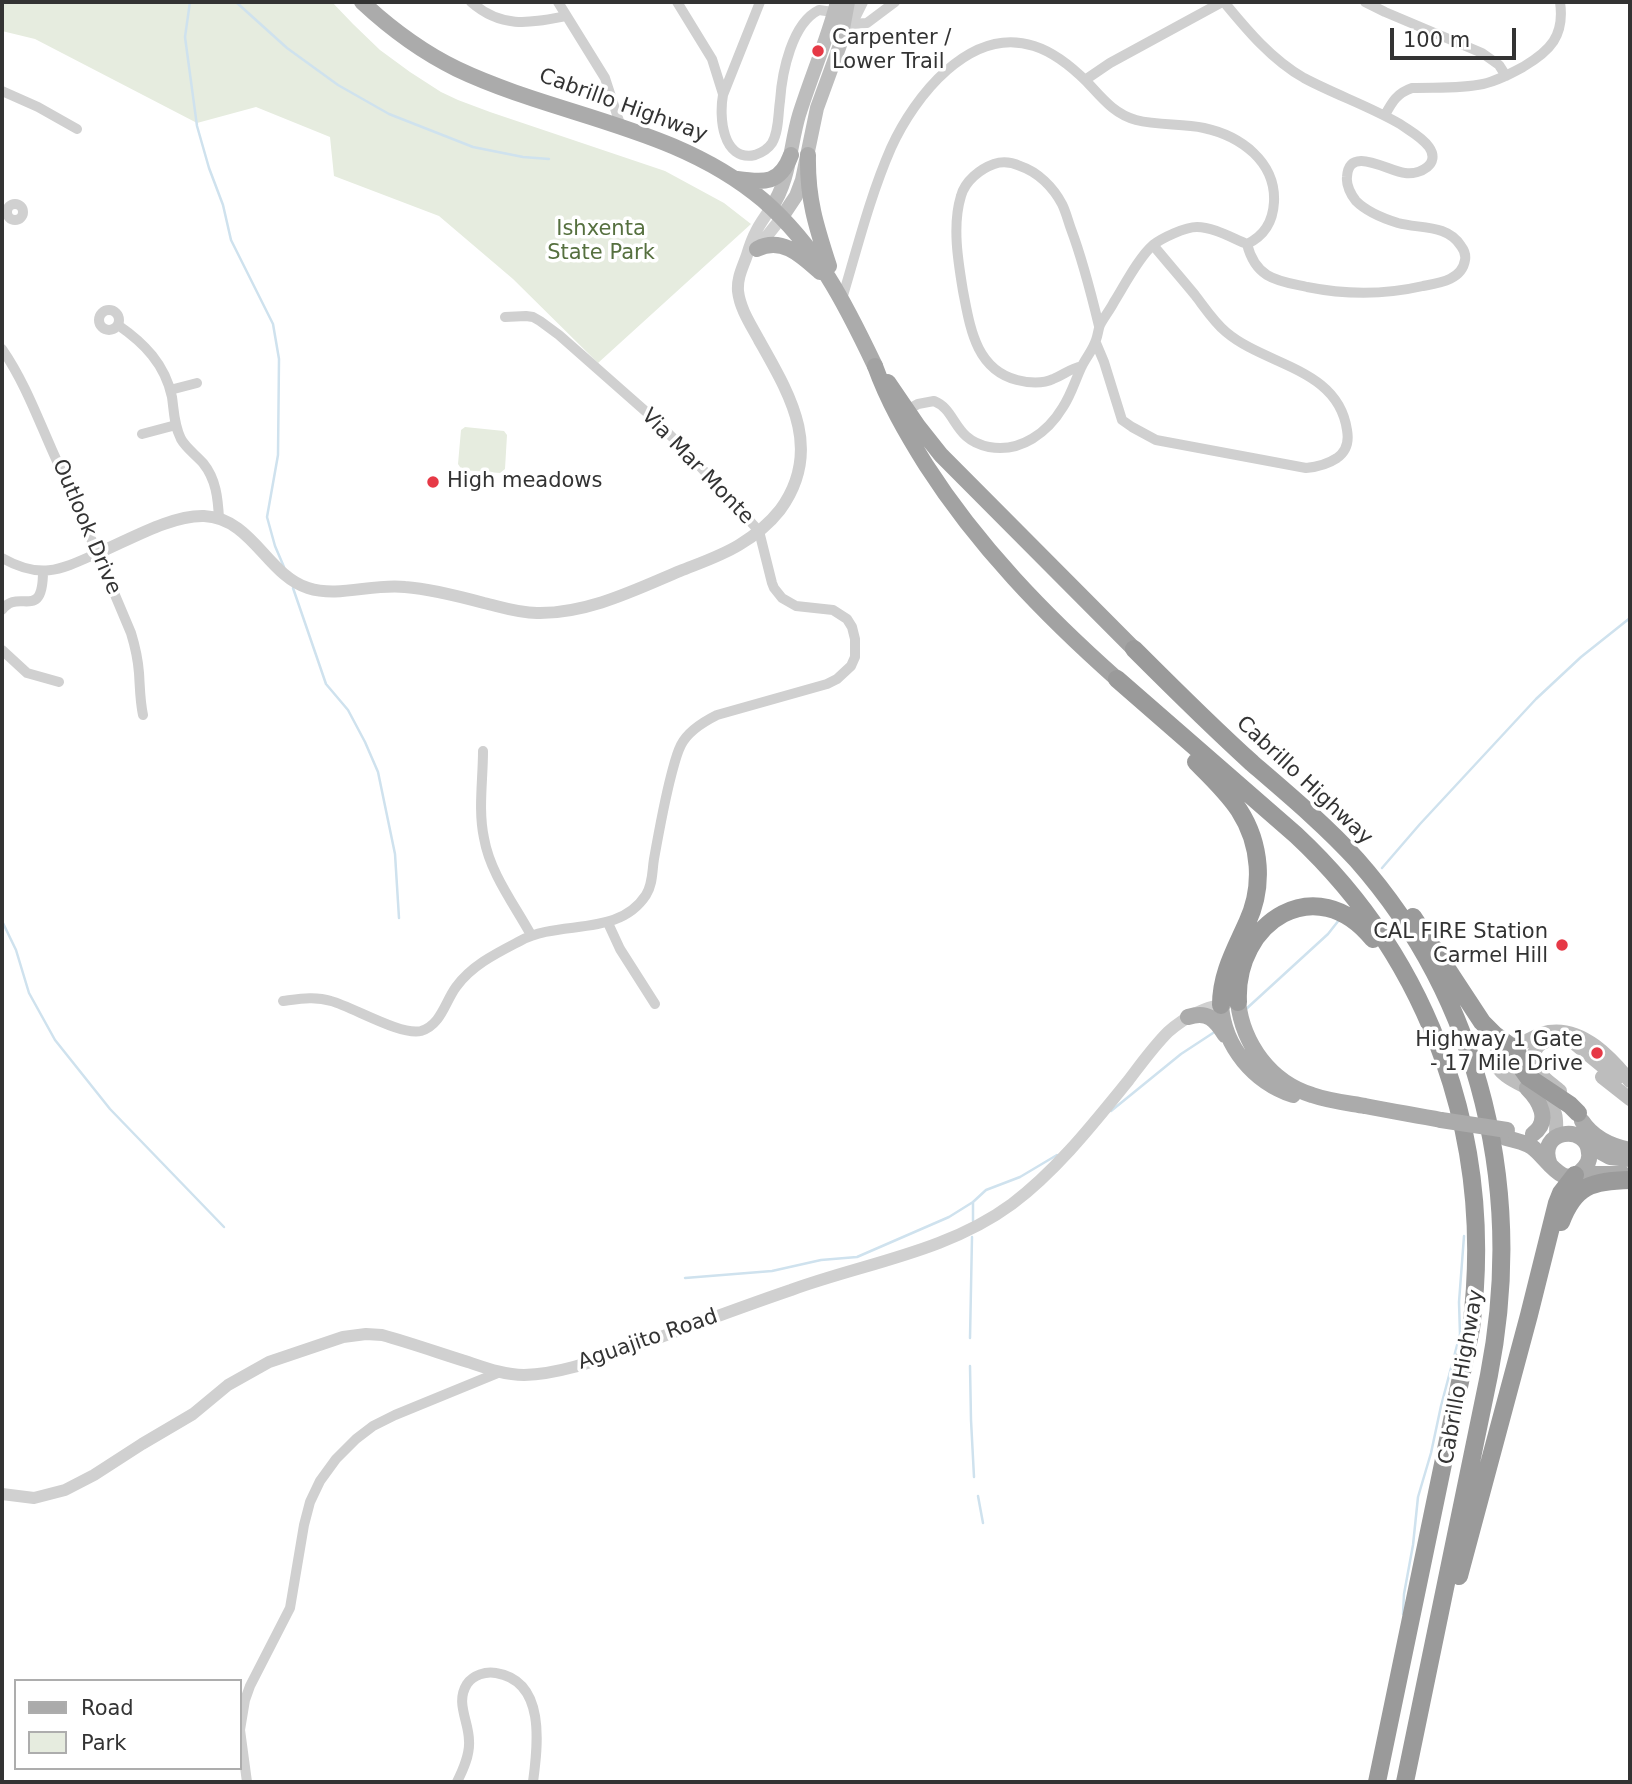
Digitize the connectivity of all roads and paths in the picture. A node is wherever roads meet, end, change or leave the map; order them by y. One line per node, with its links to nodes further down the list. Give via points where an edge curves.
1 (362, 2): 18 (main road, Cabrillo Highway, via 404,37 458,69)
2 (471, 2): 12 (street, via 491,16 515,22)
3 (558, 2): 12 (street)
4 (677, 2): 16 (street, via 712,58)
5 (761, 2): 16 (street)
6 (895, 2): 11 (street)
7 (1223, 2): 14 (street); 17 (street, via 1286,66)
8 (1365, 2): 13 (street, via 1482,53)
9 (1560, 2): 13 (street, via 1561,20 1550,48)
10 (848, 9): 11 (street); 11 (street, via 867,23); 16 (street, via 819,10 807,17 784,69 773,141 761,153 746,156 733,150 721,119); 20 (main road, via 840,45); 20 (main road, via 798,118)
11 (876, 15)
12 (566, 16): 18 (street, via 605,78)
13 (1506, 76): 17 (street, via 1472,86 1405,90)
14 (1085, 80): 23 (street, via 1124,116 1213,130 1259,157 1272,178 1274,206 1265,230); 26 (street, via 1046,51 1025,44 978,49 951,67 911,113 891,149)
15 (2, 91): 19 (street)
16 (723, 95)
17 (1385, 115): 23 (street, via 1424,141 1433,160 1423,171 1407,174 1366,160 1355,162 1347,177 1348,187 1366,209 1455,238 1465,256 1460,272 1439,283 1396,291 1336,292 1268,276 1256,265)
18 (621, 127): 21 (main road, Cabrillo Highway, via 678,147)
19 (77, 129)
20 (799, 155): 21 (main road, via 773,179); 22 (main road, via 779,195); 26 (main road)
21 (733, 178): 22 (main road, Cabrillo Highway)
22 (776, 213): 25 (street); 26 (main road, Cabrillo Highway, via 810,248)
23 (1247, 244): 24 (street, via 1196,227)
24 (1153, 245): 29 (street); 30 (street, via 1224,330 1331,393 1344,413 1348,439 1343,453 1306,468 1156,440 1122,420)
25 (752, 252): 26 (main road, via 772,244 787,248); 40 (street, via 739,273 739,299 795,409 800,434 800,460 790,491)
26 (838, 292): 32 (main road, Cabrillo Highway)
27 (505, 317): 40 (street, Via Mar Monte, via 533,317 559,335 652,417)
28 (118, 325): 35 (street, via 152,354)
29 (1099, 326): 30 (street); 33 (street, via 1062,204 1045,182 1031,170 1003,161 971,179 960,197 958,269 977,346 996,371 1024,382 1053,379)
30 (1096, 343): 33 (street)
31 (2, 349): 41 (street, Outlook Drive)
32 (875, 366): 36 (highway, Cabrillo Highway); 47 (highway, Cabrillo Highway, via 901,424 967,523 1045,612)
33 (1082, 366): 36 (street, via 1057,416 1039,435 1016,446 973,442 942,404 934,401)
34 (197, 383): 35 (street)
35 (170, 390): 37 (street)
36 (907, 410): 45 (highway, Cabrillo Highway, via 960,475)
37 (176, 425): 38 (street); 39 (street, via 182,440 209,472)
38 (142, 434)
39 (219, 519): 40 (street, via 245,533 285,575 309,588 404,587 535,613 567,611 611,599 724,553); 41 (street, via 206,516 173,521)
40 (759, 531): 53 (street, Via Mar Monte, via 777,593 796,606 841,614 854,633 855,657 845,673 827,684 717,715 688,735 676,757 664,800 647,894)
41 (98, 553): 43 (street, via 61,569); 50 (street, Outlook Drive, via 135,647)
42 (2, 558): 43 (street)
43 (43, 571): 44 (street, via 38,597 12,602)
44 (2, 610)
45 (1134, 649): 52 (highway, Cabrillo Highway)
46 (2, 650): 48 (street, via 27,673)
47 (1117, 679): 49 (highway, Cabrillo Highway)
48 (59, 682)
49 (1156, 713): 56 (highway, via 1233,802 1255,845 1256,899 1222,987); 58 (highway, Cabrillo Highway, via 1333,872 1378,930)
50 (143, 715)
51 (483, 751): 54 (street, via 482,822 489,857)
52 (1333, 836): 61 (highway, via 1388,885 1482,1022); 80 (highway, Cabrillo Highway, via 1397,913 1448,1000 1480,1086 1500,1194 1502,1266 1496,1339)
53 (608, 923): 54 (street, Via Mar Monte); 57 (street)
54 (531, 935): 55 (street, Via Mar Monte, via 474,967 455,988 435,1023 422,1030 400,1029 328,1000)
55 (283, 1001)
56 (1229, 1003): 58 (highway, via 1258,933 1281,914 1314,907 1341,913 1361,925); 59 (street, Aguajito Road); 60 (main road, via 1224,1026); 65 (main road, via 1272,1072)
57 (655, 1004)
58 (1423, 1010): 86 (highway, Cabrillo Highway, via 1450,1077 1466,1139 1476,1220 1476,1275 1468,1346)
59 (1188, 1017): 60 (main road, via 1212,1018); 78 (street, Aguajito Road, via 1160,1040 1068,1153 980,1226 919,1251 825,1278 567,1369 523,1375)
60 (1232, 1045): 65 (main road, via 1265,1082 1291,1095)
61 (1511, 1045): 63 (main road, via 1552,1032 1578,1036 1602,1052); 64 (main road, via 1497,1051 1494,1062); 67 (highway, via 1528,1077)
62 (1533, 1060): 63 (main road, via 1542,1043 1569,1041 1619,1080); 66 (main road, via 1550,1046 1566,1049); 67 (main road)
63 (1630, 1083)
64 (1527, 1088): 68 (main road, via 1542,1114); 70 (main road, via 1554,1111)
65 (1320, 1098): 69 (main road, bridge)
66 (1630, 1099)
67 (1580, 1117): 71 (main road); 72 (main road, via 1594,1135)
68 (1533, 1133): 69 (main road); 70 (main road)
69 (1507, 1134): 74 (main road, via 1532,1147)
70 (1555, 1137): 71 (main road, via 1572,1134); 74 (main road, via 1547,1152)
71 (1586, 1144): 73 (main road, via 1609,1157); 75 (main road, via 1588,1161)
72 (1630, 1150)
73 (1630, 1159)
74 (1550, 1166): 75 (main road, via 1561,1175)
75 (1576, 1174): 76 (main road); 77 (highway, via 1556,1203)
76 (1630, 1177): 77 (highway, via 1583,1189 1572,1199)
77 (1530, 1315): 80 (highway)
78 (500, 1372): 79 (street, Aguajito Road, via 382,1335 343,1337 270,1362 228,1385 193,1414 65,1490 34,1498); 81 (street, via 373,1426 320,1481 303,1525 290,1608 250,1686)
79 (2, 1494)
80 (1422, 1696): 87 (highway, Cabrillo Highway)
81 (242, 1715)
82 (242, 1745): 83 (street)
83 (247, 1782)
84 (457, 1782): 85 (street, via 469,1749 461,1705 464,1691 469,1680 493,1672 517,1681 530,1698 536,1734)
85 (533, 1782)
86 (1377, 1782)
87 (1405, 1782)

